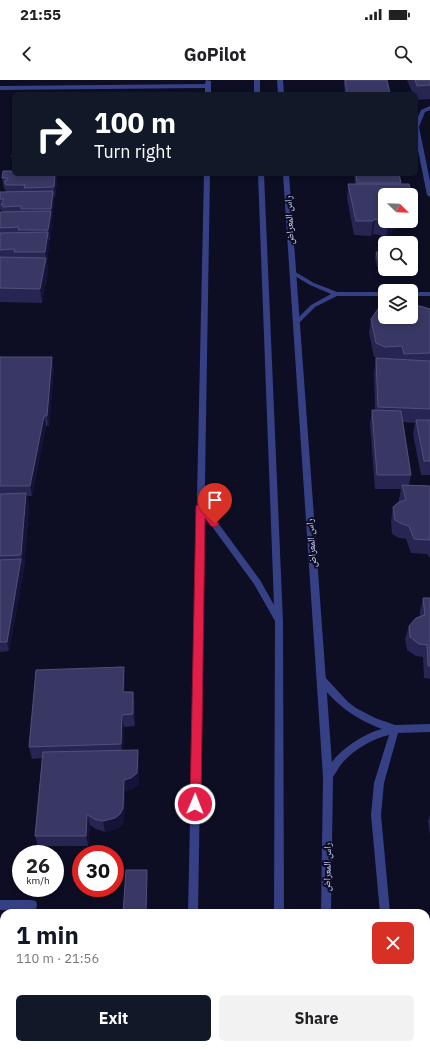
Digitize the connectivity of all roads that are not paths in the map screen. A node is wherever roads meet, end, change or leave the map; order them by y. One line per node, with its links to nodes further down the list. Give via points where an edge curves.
1 (257, 80): 5 (street)
2 (281, 81): 6 (street)
3 (208, 83): 4 (street)
4 (0, 88)
5 (258, 92)
6 (281, 92)
7 (430, 108): 8 (street, via 423,111)
8 (418, 122)
9 (418, 136): 13 (street)
10 (207, 176): 20 (street)
11 (261, 176): 21 (street)
12 (286, 176): 14 (street, راس المعراض)
13 (430, 195)
14 (292, 272): 15 (street); 19 (street, راس المعراض)
15 (336, 294): 16 (street); 19 (street, via 313,306)
16 (378, 294)
17 (418, 294): 18 (street)
18 (430, 294)
19 (296, 323): 22 (street, راس المعراض)
20 (201, 506): 21 (street, via 258,582); 28 (street)
21 (279, 622): 29 (street)
22 (321, 679): 24 (street, via 334,696 351,711 372,722); 25 (street, راس المعراض)
23 (430, 728): 24 (street)
24 (395, 729): 25 (street, via 356,746 340,760); 31 (street, via 379,783 376,816)
25 (328, 777): 30 (street, راس المعراض)
26 (0, 905): 27 (street)
27 (32, 905)
28 (193, 909)
29 (279, 909)
30 (326, 909)
31 (385, 909)

